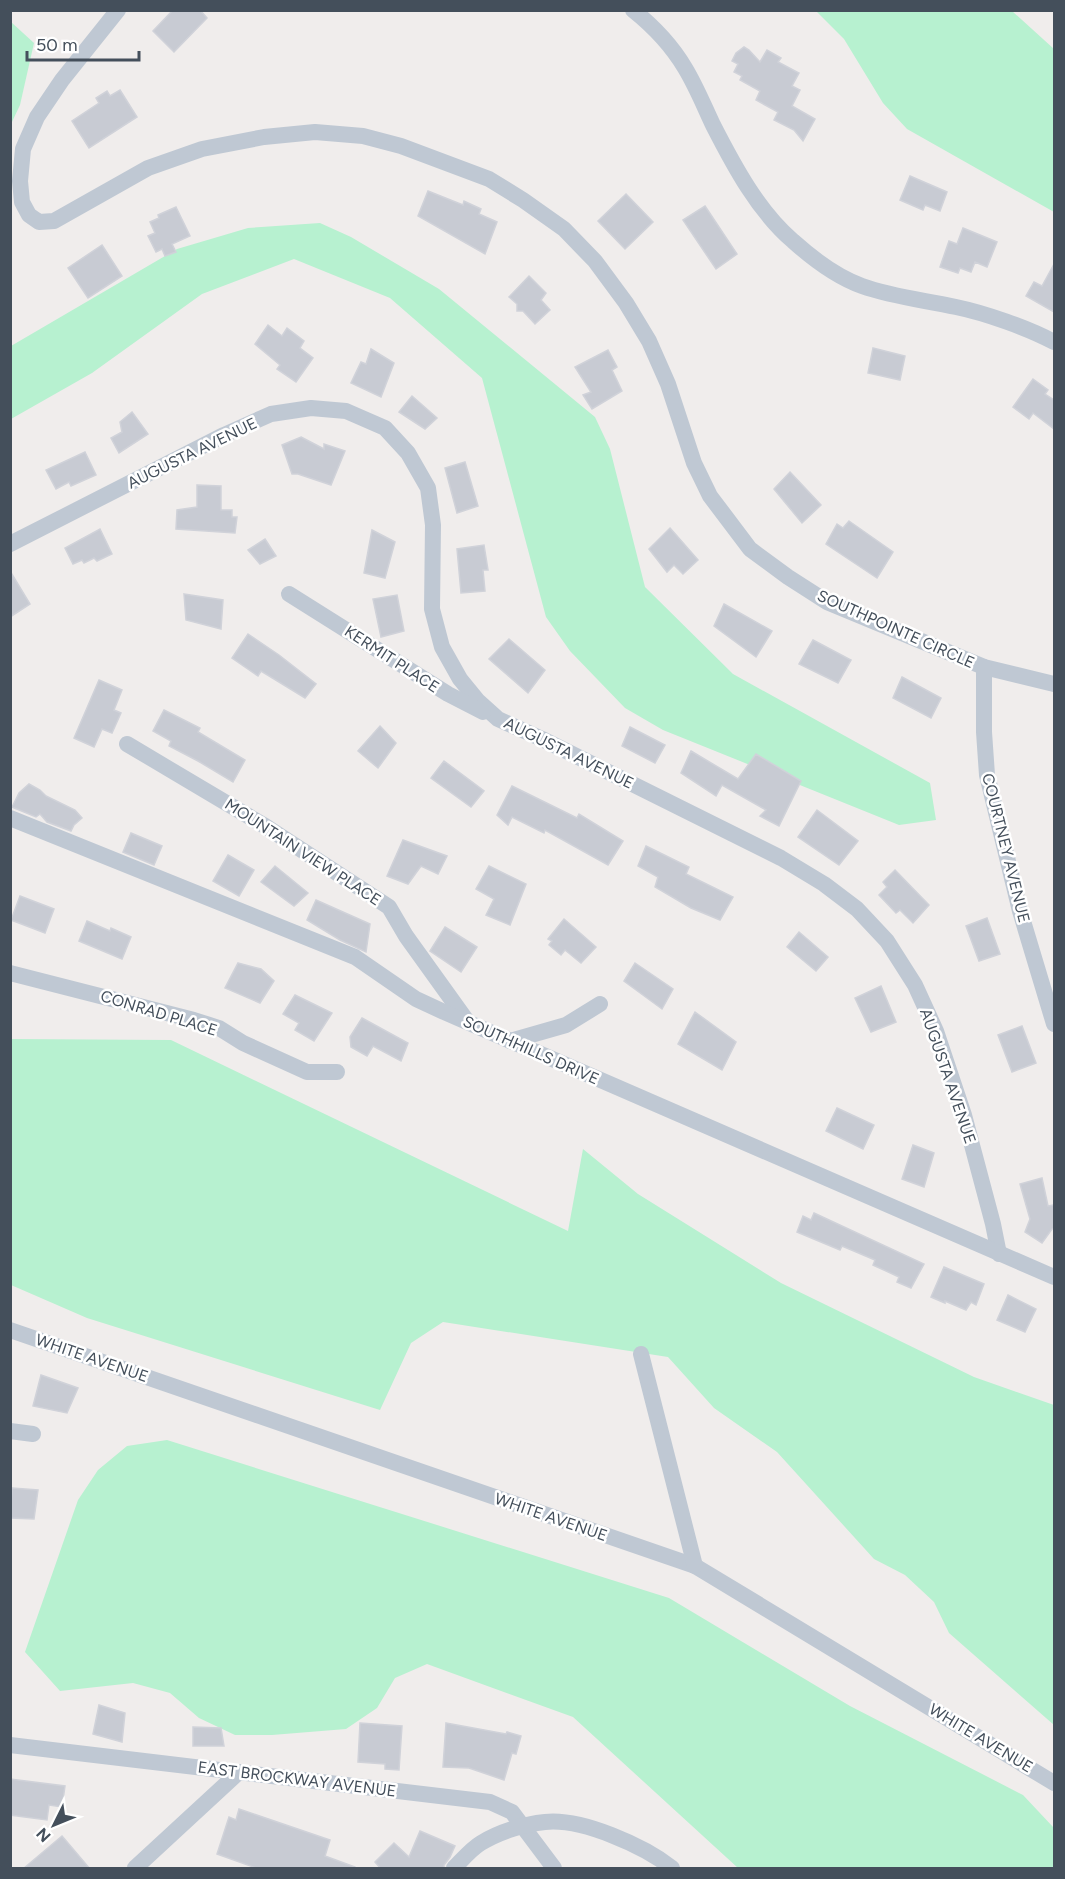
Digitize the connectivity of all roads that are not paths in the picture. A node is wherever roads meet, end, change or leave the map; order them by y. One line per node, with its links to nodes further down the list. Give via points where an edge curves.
1 (118, 10): 6 (street, SOUTHPOINTE CIRCLE, via 37,117 23,150 20,181 22,202 29,215 39,222 54,220 148,168 202,149 305,133 363,136 489,179 564,229 595,261 626,303 668,384 694,463 710,496 750,549 827,602)
2 (633, 10): 3 (street, via 685,67 743,178 767,214 791,240 824,266 860,285 904,298 958,307)
3 (1054, 342)
4 (10, 544): 8 (street, AUGUSTA AVENUE, via 271,414 311,408 346,411 385,428 408,453 428,488 433,525 432,609 442,647 460,679)
5 (289, 594): 8 (street, KERMIT PLACE, via 448,694)
6 (984, 667): 7 (street, SOUTHPOINTE CIRCLE); 14 (street, COURTNEY AVENUE, via 987,775 1020,911)
7 (1054, 684)
8 (498, 719): 17 (street, AUGUSTA AVENUE, via 781,858 857,909 887,941 915,985 936,1031 964,1115)
9 (128, 744): 13 (street, MOUNTAIN VIEW PLACE, via 265,826 389,907)
10 (10, 818): 13 (street, SOUTHHILLS DRIVE, via 355,957 416,999)
11 (10, 973): 16 (street, CONRAD PLACE, via 194,1020 307,1072)
12 (600, 1004): 15 (street, via 566,1025)
13 (468, 1022): 15 (street, SOUTHHILLS DRIVE)
14 (1054, 1024)
15 (510, 1041): 17 (street, SOUTHHILLS DRIVE)
16 (337, 1072)
17 (999, 1254): 18 (street, SOUTHHILLS DRIVE)
18 (1054, 1277)
19 (10, 1330): 23 (street, WHITE AVENUE)
20 (641, 1354): 23 (street)
21 (10, 1431): 22 (street)
22 (33, 1434)
23 (695, 1566): 26 (street, WHITE AVENUE)
24 (10, 1745): 25 (street, EAST BROCKWAY AVENUE)
25 (239, 1772): 27 (street, EAST BROCKWAY AVENUE, via 490,1802 512,1812); 28 (street)
26 (1054, 1783)
27 (522, 1826): 29 (street, via 479,1844); 30 (street, EAST BROCKWAY AVENUE); 31 (street, via 548,1821 576,1825 622,1839 658,1857)
28 (135, 1869)
29 (454, 1869)
30 (554, 1869)
31 (672, 1869)

